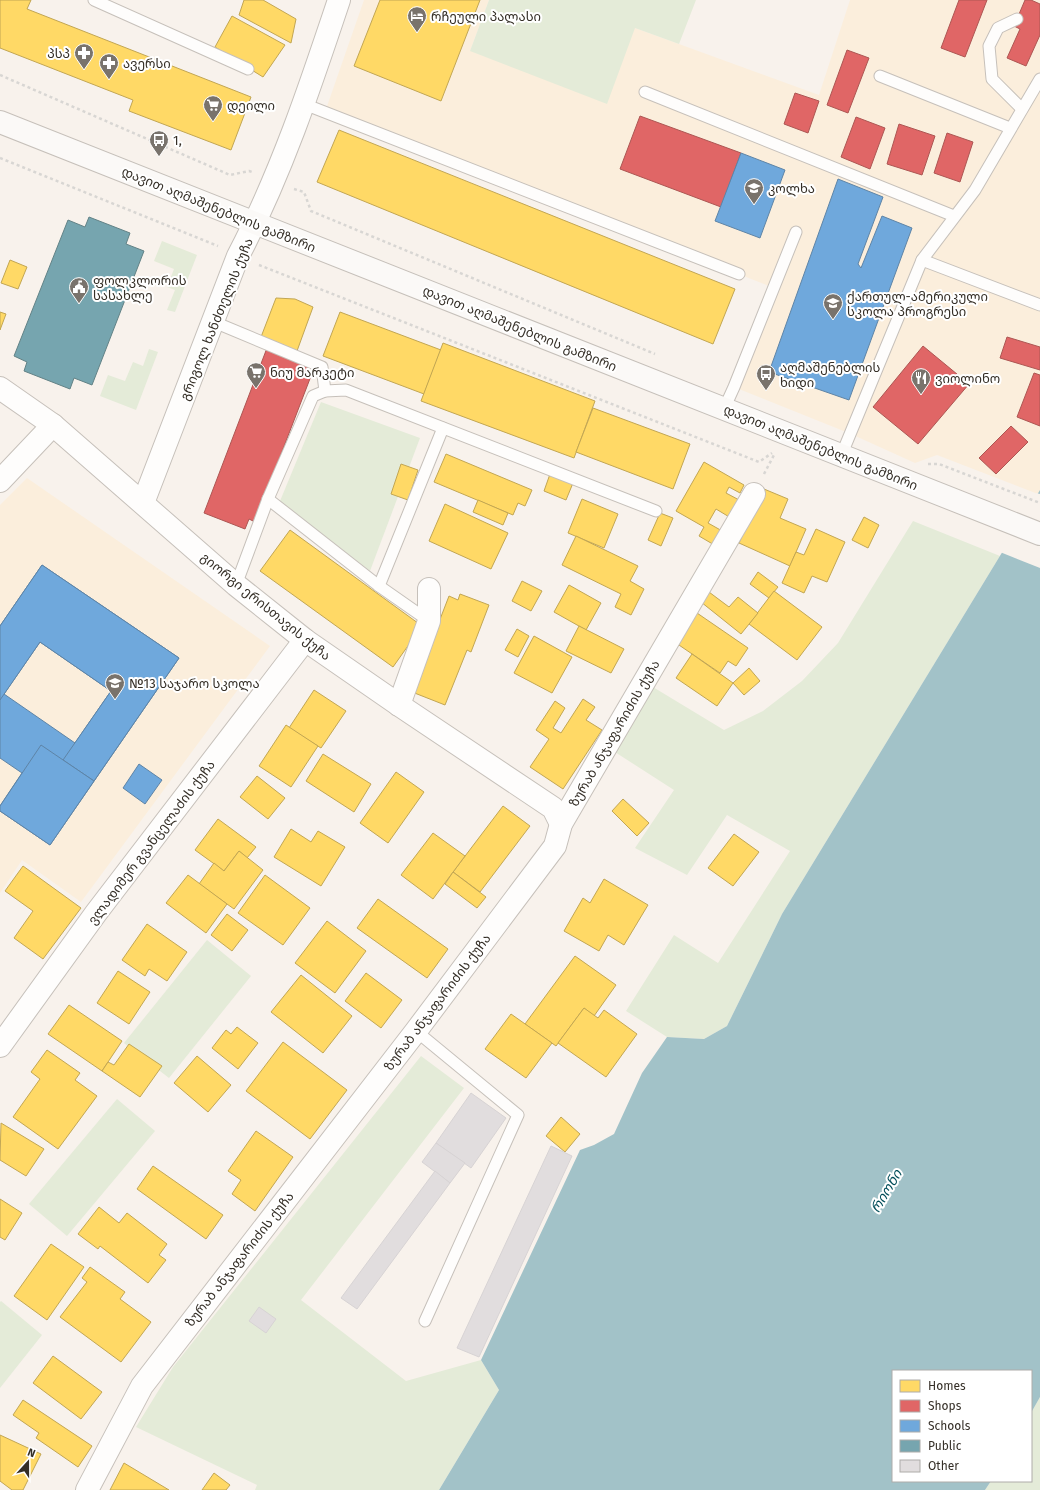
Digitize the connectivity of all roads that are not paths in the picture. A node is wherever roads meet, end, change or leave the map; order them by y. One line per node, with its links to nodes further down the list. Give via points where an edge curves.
1 (94, 0): 4 (lane)
2 (339, 0): 8 (street, გრიგოლ ხანძთელის ქუჩა)
3 (1017, 19): 9 (lane, via 998,28 989,46 992,79)
4 (248, 69)
5 (880, 76): 11 (lane)
6 (1040, 79): 9 (lane)
7 (645, 92): 12 (lane)
8 (304, 104): 13 (street, გრიგოლ ხანძთელის ქუჩა); 16 (lane)
9 (1022, 108): 11 (lane)
10 (0, 122): 13 (main road, დავით აღმაშენებლის გამზირი)
11 (1010, 128): 12 (lane, via 974,190)
12 (954, 216): 15 (lane)
13 (256, 223): 18 (street, გრიგოლ ხანძთელის ქუჩა, via 238,256); 21 (main road, დავით აღმაშენებლის გამზირი)
14 (796, 232): 21 (lane)
15 (922, 260): 17 (lane); 24 (lane)
16 (739, 274)
17 (1040, 305)
18 (214, 322): 20 (lane, via 322,367); 28 (street, გრიგოლ ხანძთელის ქუჩა)
19 (0, 388): 22 (street, გიორგი ერისთავის ქუჩა)
20 (325, 392): 23 (lane, via 346,390); 27 (lane, via 313,396)
21 (724, 409): 24 (main road, დავით აღმაშენებლის გამზირი)
22 (53, 425): 25 (street); 28 (street, გიორგი ერისთავის ქუჩა)
23 (443, 428): 29 (lane); 32 (lane)
24 (842, 456): 30 (main road, დავით აღმაშენებლის გამზირი)
25 (0, 481)
26 (754, 494): 37 (street, ზურაბ ანჯაფარიძის ქუჩა)
27 (268, 499): 31 (lane); 32 (lane)
28 (144, 503): 31 (street, გიორგი ერისთავის ქუჩა)
29 (656, 511)
30 (1040, 534)
31 (236, 585): 35 (street, გიორგი ერისთავის ქუჩა)
32 (379, 586): 34 (lane)
33 (429, 588): 34 (street)
34 (429, 621): 36 (street)
35 (305, 640): 36 (street, გიორგი ერისთავის ქუჩა); 39 (street, ვლადიმერ გვანცელაძის ქუჩა, via 96,913)
36 (399, 705): 37 (street, გიორგი ერისთავის ქუჩა, via 553,808)
37 (561, 824): 38 (street, ზურაბ ანჯაფარიძის ქუჩა, via 555,846)
38 (416, 1031): 40 (lane, via 518,1115); 41 (street, ზურაბ ანჯაფარიძის ქუჩა, via 142,1386)
39 (0, 1046)
40 (425, 1321)
41 (87, 1490)

